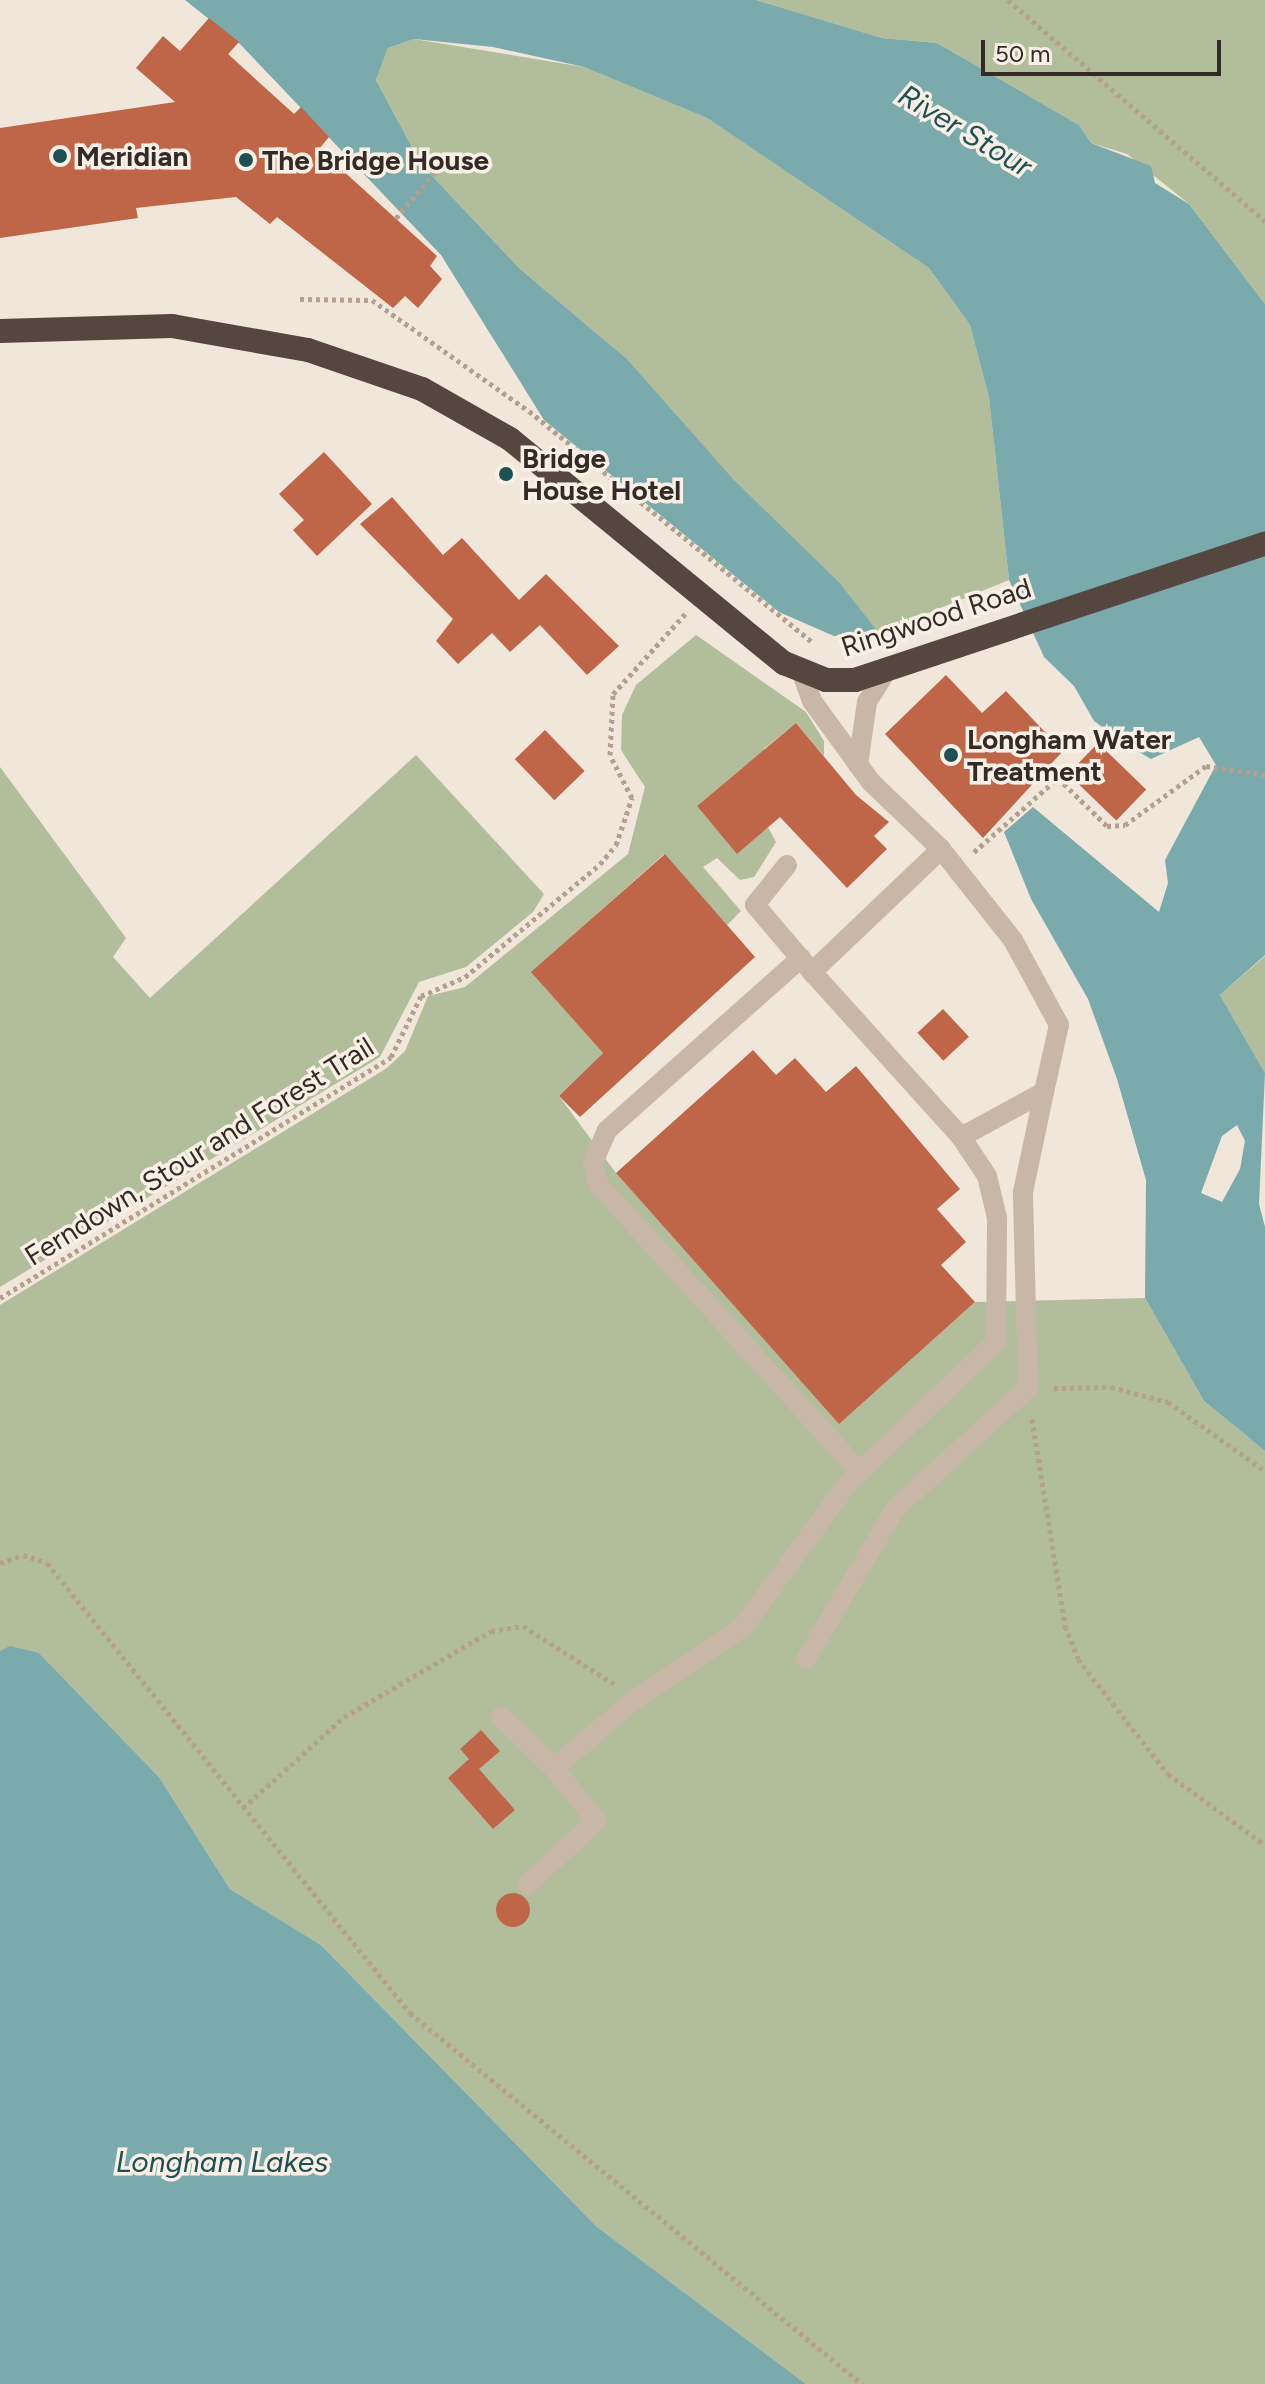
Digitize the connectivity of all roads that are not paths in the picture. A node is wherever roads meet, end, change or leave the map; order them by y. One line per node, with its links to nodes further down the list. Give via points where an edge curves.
1 (0, 331): 3 (highway, Ringwood Road, via 172,326 308,350 422,389 510,439)
2 (1265, 544): 4 (highway, Ringwood Road, via 1003,627)
3 (801, 670): 4 (highway, Ringwood Road, via 855,680); 5 (lane, via 812,701)
4 (887, 670): 5 (lane, via 867,702)
5 (858, 765): 6 (lane)
6 (941, 849): 8 (lane); 9 (lane, via 1013,940 1059,1025)
7 (787, 865): 8 (lane, via 755,905)
8 (807, 965): 10 (lane); 11 (lane, via 607,1130 593,1163 598,1184)
9 (1044, 1092): 10 (lane); 12 (lane, via 1023,1192 1028,1388 895,1509)
10 (961, 1137): 11 (lane, via 987,1176 997,1218 996,1342)
11 (860, 1472): 14 (lane, via 743,1627 633,1701)
12 (806, 1659)
13 (501, 1717): 14 (lane)
14 (554, 1768): 15 (lane, via 596,1821)
15 (527, 1885)

